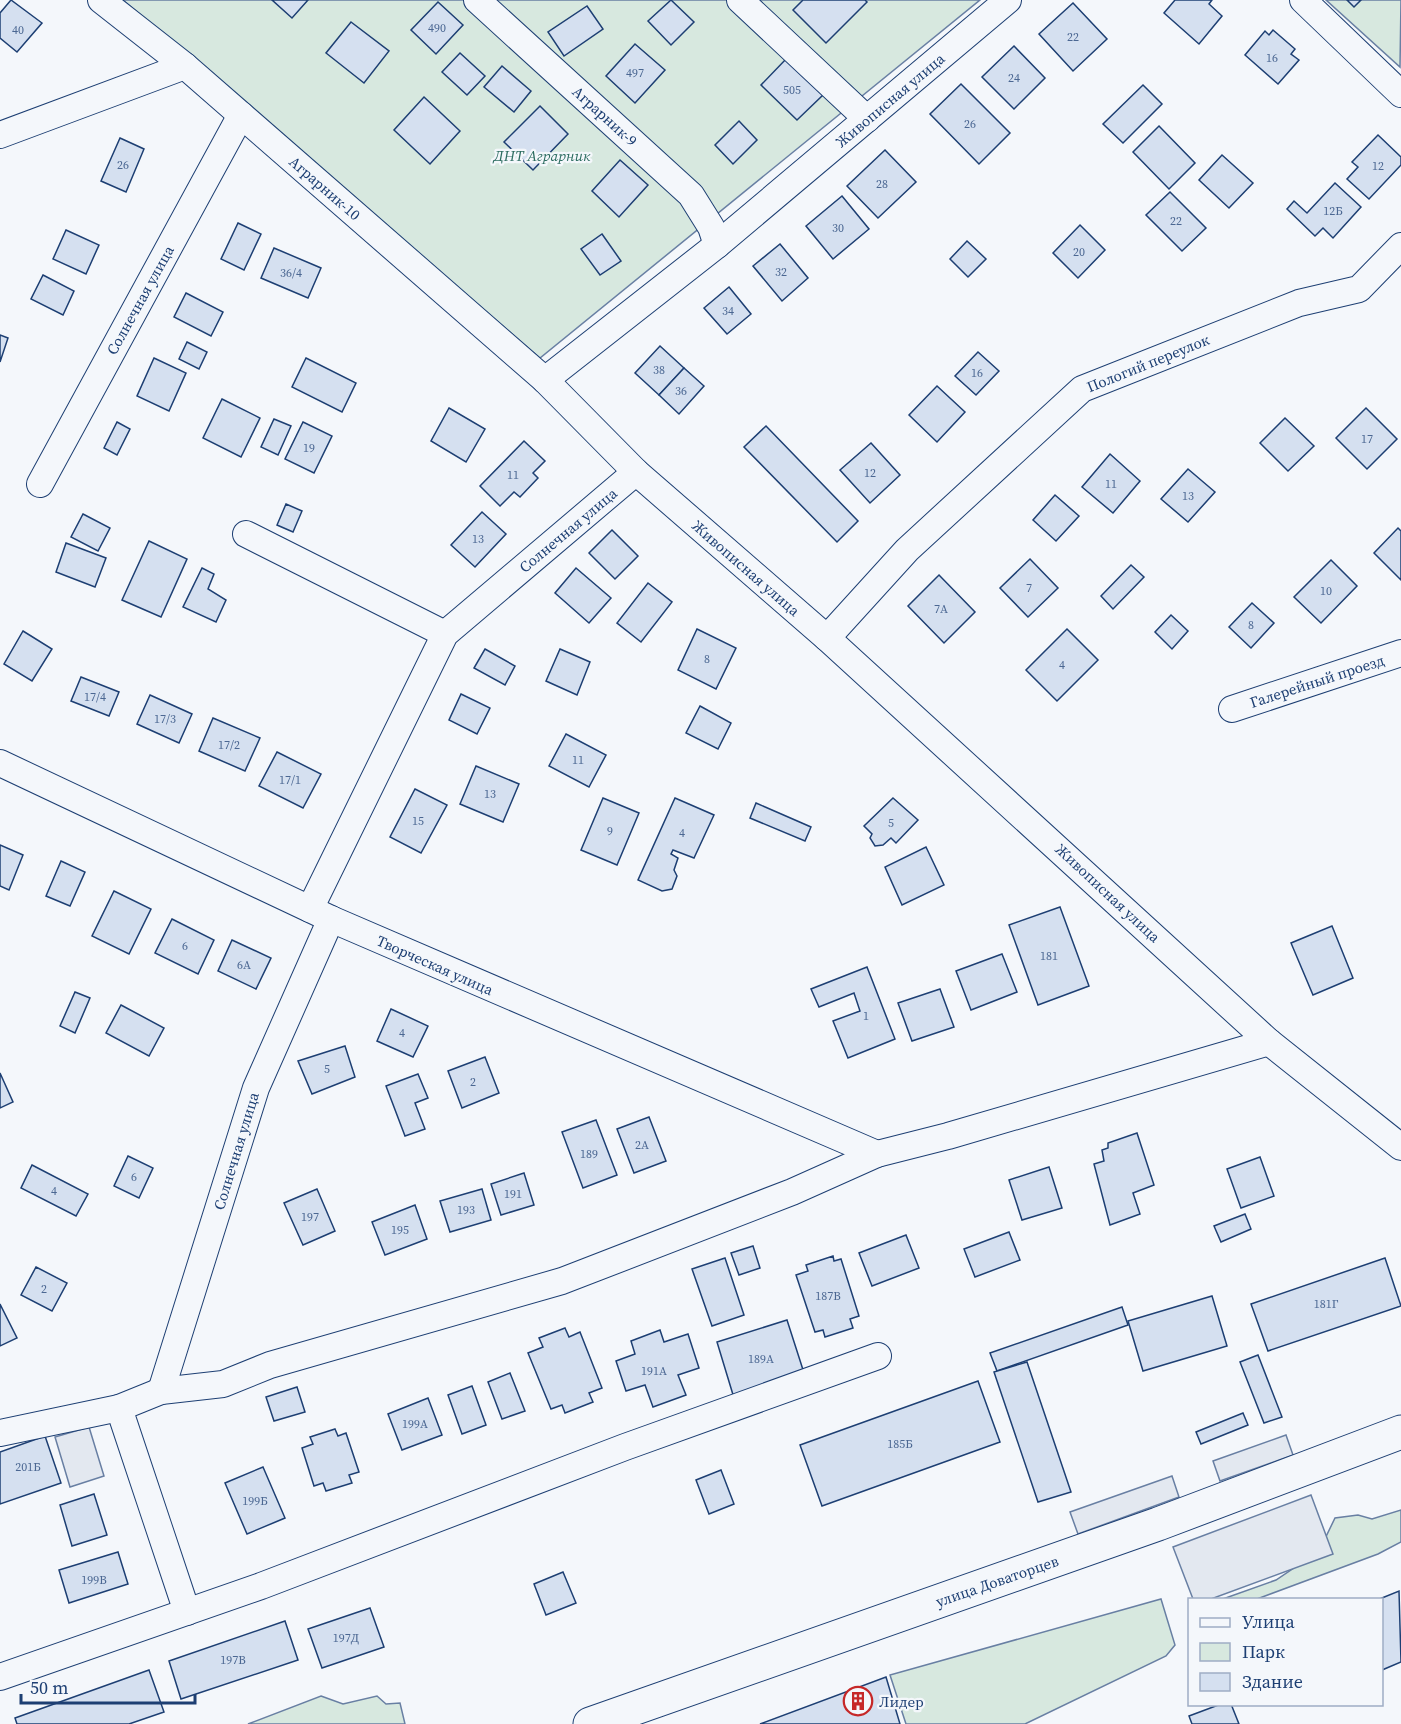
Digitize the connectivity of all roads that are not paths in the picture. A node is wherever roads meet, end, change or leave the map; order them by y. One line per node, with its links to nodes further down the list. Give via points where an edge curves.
1 (101, 0): 6 (street, Аграрник-10)
2 (477, 0): 11 (street, Аграрник-9, via 692,195)
3 (740, 0): 9 (street)
4 (1008, 0): 9 (street, Живописная улица)
5 (1303, 0): 7 (street)
6 (185, 66): 8 (street, Аграрник-10); 10 (street)
7 (1401, 94)
8 (241, 115): 13 (street, Аграрник-10); 15 (street, Солнечная улица)
9 (867, 119): 11 (street, Живописная улица)
10 (0, 135)
11 (717, 245): 13 (street, Живописная улица)
12 (1401, 246): 18 (street, Пологий переулок, via 1359,289 1299,303 1082,389 907,550)
13 (545, 380): 14 (street, Живописная улица)
14 (636, 472): 17 (street, Солнечная улица); 18 (street, Живописная улица)
15 (40, 484)
16 (246, 534): 17 (street)
17 (446, 634): 22 (street, Солнечная улица)
18 (827, 638): 23 (street, Живописная улица)
19 (1401, 653): 20 (street, Галерейный проезд)
20 (1232, 709)
21 (0, 764): 22 (street, Творческая улица)
22 (320, 914): 25 (street, Творческая улица); 27 (street, Солнечная улица, via 255,1088)
23 (1269, 1042): 24 (street, Живописная улица); 25 (street)
24 (1401, 1147)
25 (877, 1154): 27 (street, via 792,1192 562,1281 270,1365 223,1384)
26 (878, 1356): 31 (street)
27 (161, 1391): 28 (street)
28 (119, 1408): 30 (street); 31 (street)
29 (1401, 1432): 33 (main road, улица Доваторцев, via 1158,1524)
30 (0, 1433)
31 (187, 1612): 32 (street)
32 (0, 1677)
33 (590, 1724)

